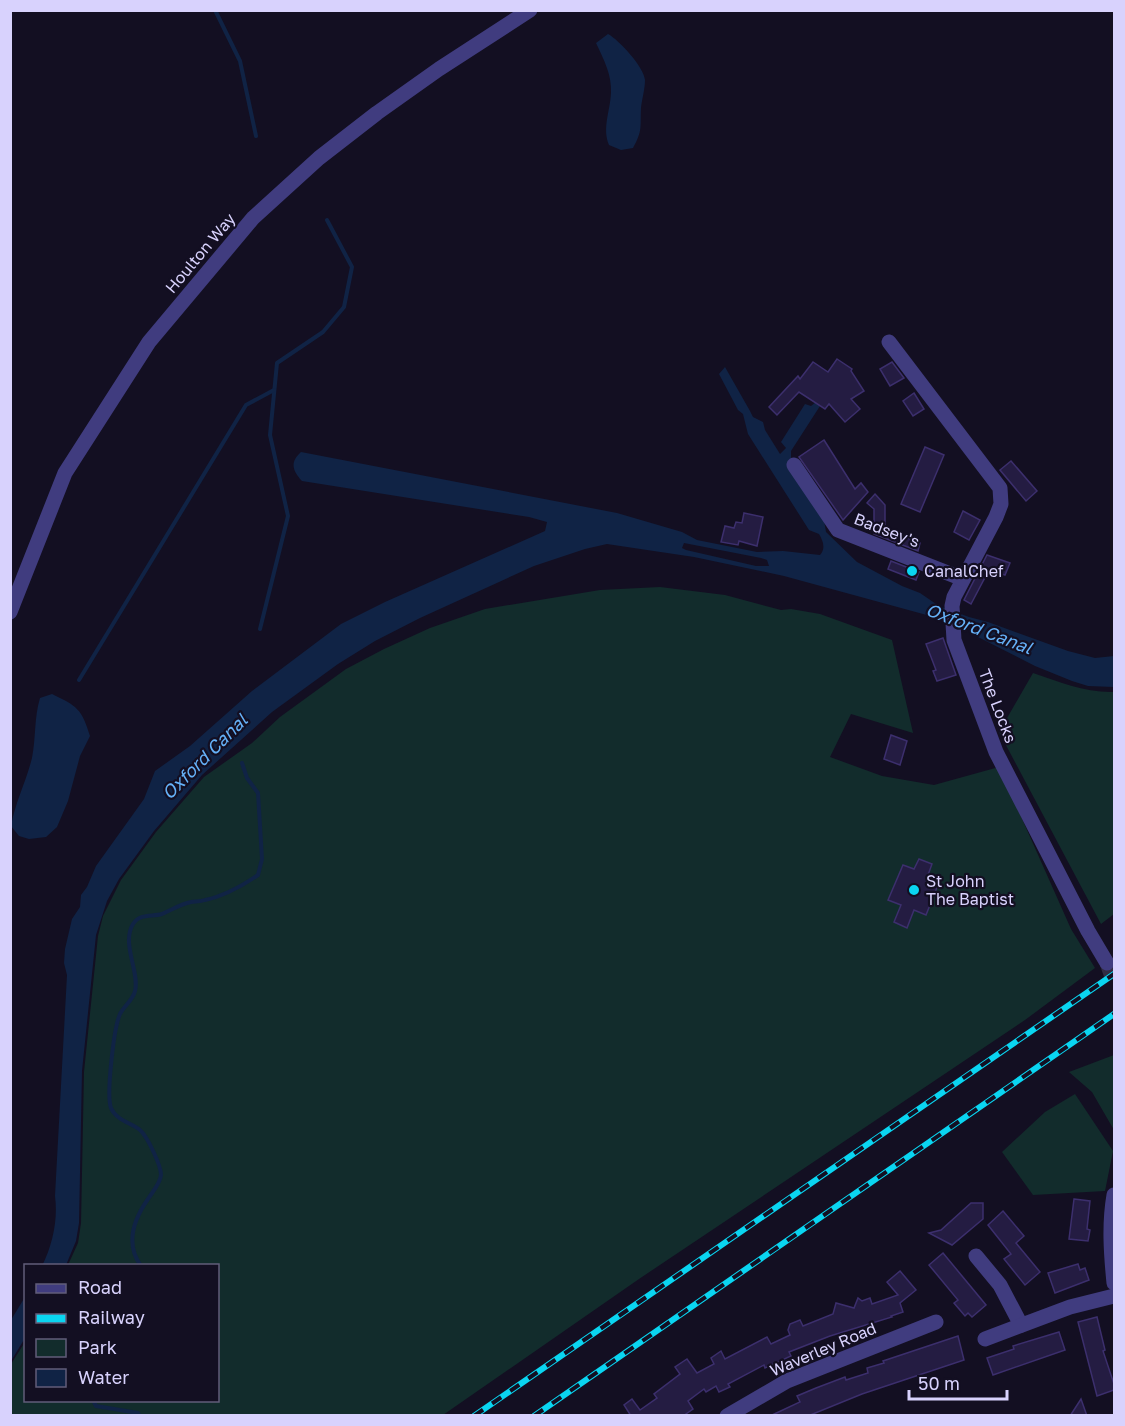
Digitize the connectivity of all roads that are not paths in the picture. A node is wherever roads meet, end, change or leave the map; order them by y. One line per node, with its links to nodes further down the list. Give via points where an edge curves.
1 (530, 11): 5 (street, Houlton Way, via 377,113 319,158 253,218 149,342 66,473)
2 (889, 342): 4 (street, The Locks, via 1000,488 1001,504 996,517)
3 (794, 465): 4 (street, Badsey's, via 838,530)
4 (963, 579): 6 (street, The Locks, via 952,606 961,661 996,752)
5 (10, 612)
6 (1107, 963)
7 (1114, 1195): 8 (street)
8 (1113, 1214): 10 (street)
9 (976, 1256): 13 (street, via 1000,1285)
10 (1114, 1283)
11 (1114, 1296): 13 (street)
12 (936, 1322): 15 (street, Waverley Road, via 787,1381)
13 (1021, 1325): 14 (street)
14 (986, 1339)
15 (727, 1416)

